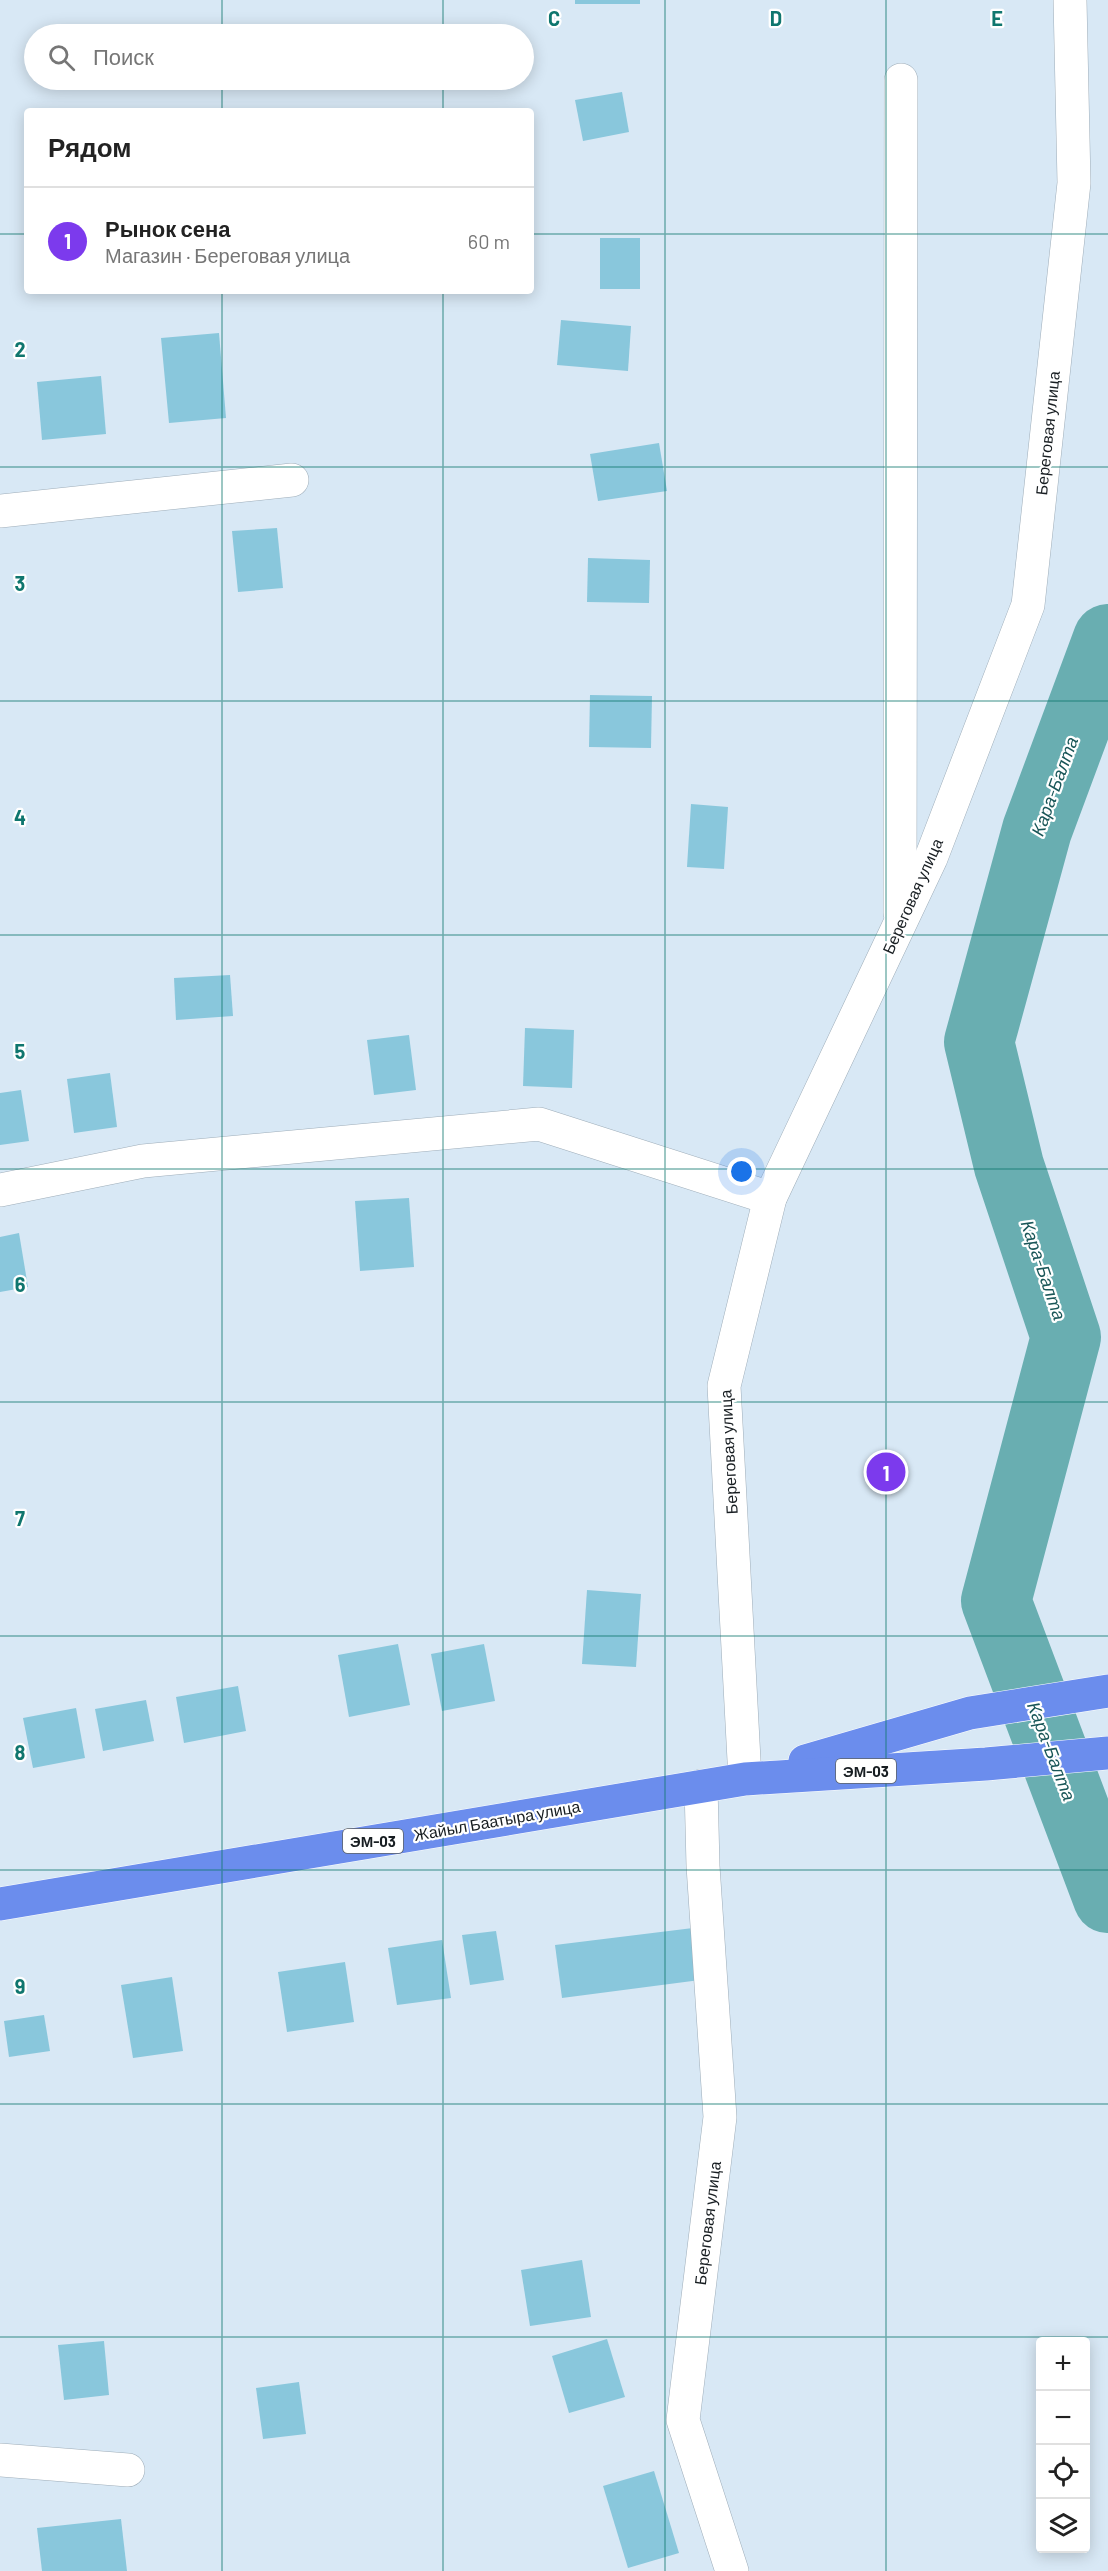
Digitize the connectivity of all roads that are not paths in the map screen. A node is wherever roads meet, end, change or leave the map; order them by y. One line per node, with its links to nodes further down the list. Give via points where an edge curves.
1 (1070, 0): 5 (street, Береговая улица, via 1074,183 1028,605 931,858)
2 (901, 80): 5 (street)
3 (292, 480): 4 (street)
4 (0, 511)
5 (900, 924): 7 (street, Береговая улица)
6 (0, 1190): 7 (street, via 143,1161 539,1124)
7 (770, 1198): 10 (street, Береговая улица, via 724,1386)
8 (1108, 1691): 10 (highway, Жайыл Баатыра улица / ЭМ-03, via 970,1713)
9 (1108, 1753): 10 (highway, Жайыл Баатыра улица / ЭМ-03)
10 (745, 1779): 11 (highway, Жайыл Баатыра улица / ЭМ-03)
11 (701, 1786): 12 (highway, Жайыл Баатыра улица / ЭМ-03); 15 (street, Береговая улица, via 720,2116 683,2421)
12 (0, 1904)
13 (0, 2460): 14 (street)
14 (128, 2470)
15 (732, 2571)

